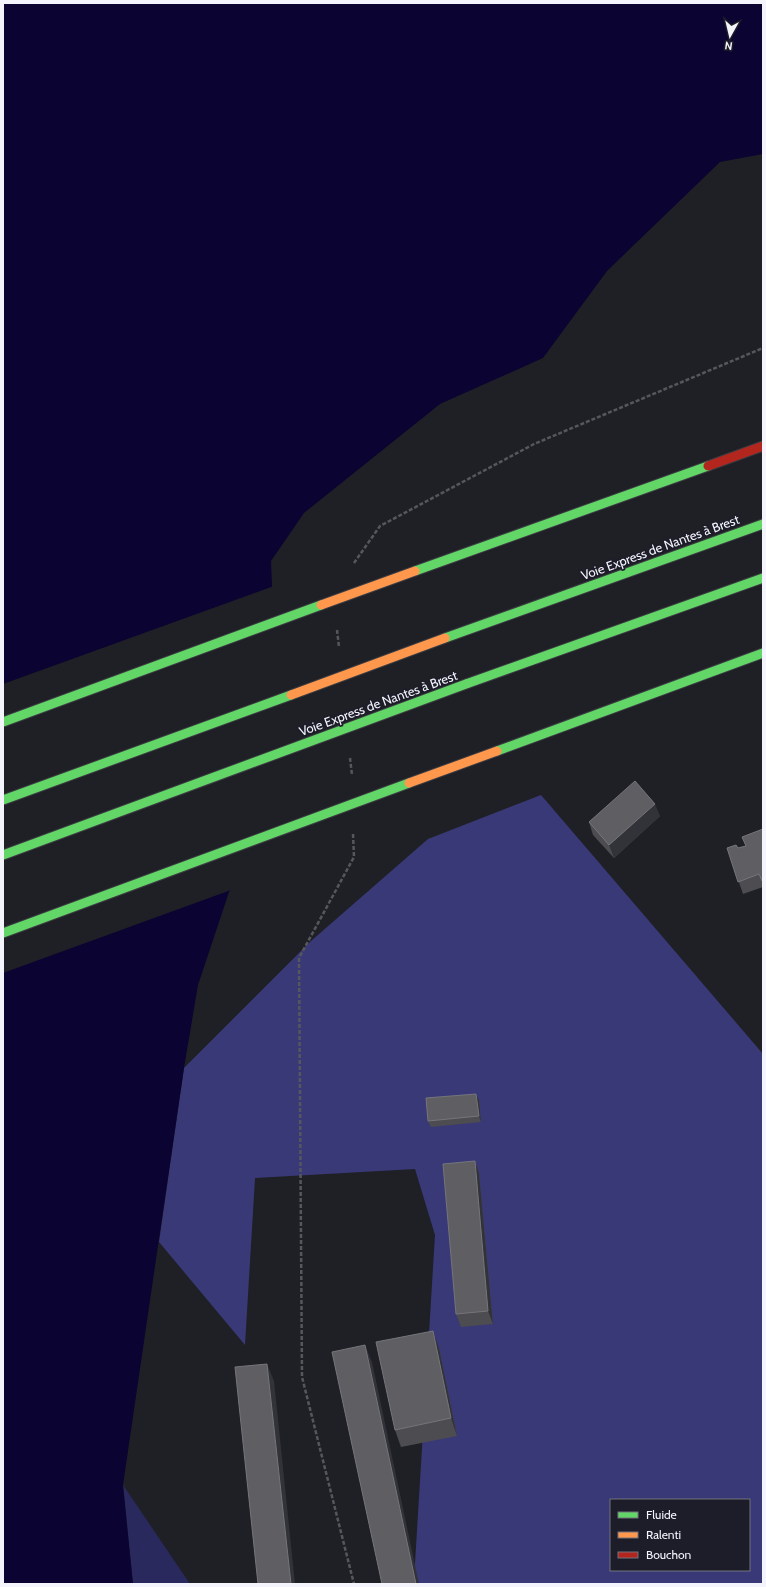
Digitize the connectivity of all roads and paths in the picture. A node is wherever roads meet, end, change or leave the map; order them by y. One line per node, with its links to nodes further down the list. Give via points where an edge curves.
1 (763, 348): 4 (path, via 534,444 380,526)
2 (763, 446): 9 (highway, bridge)
3 (763, 524): 12 (highway, Voie Express de Nantes à Brest, bridge)
4 (353, 565)
5 (763, 578): 14 (highway, Voie Express de Nantes à Brest, bridge, via 466,684)
6 (338, 623): 7 (path)
7 (340, 653)
8 (763, 653): 15 (highway, bridge)
9 (3, 722)
10 (350, 755): 11 (path)
11 (352, 779)
12 (3, 800)
13 (353, 826): 16 (path, via 354,858 299,958 302,1377)
14 (3, 855)
15 (3, 933)
16 (354, 1584)

